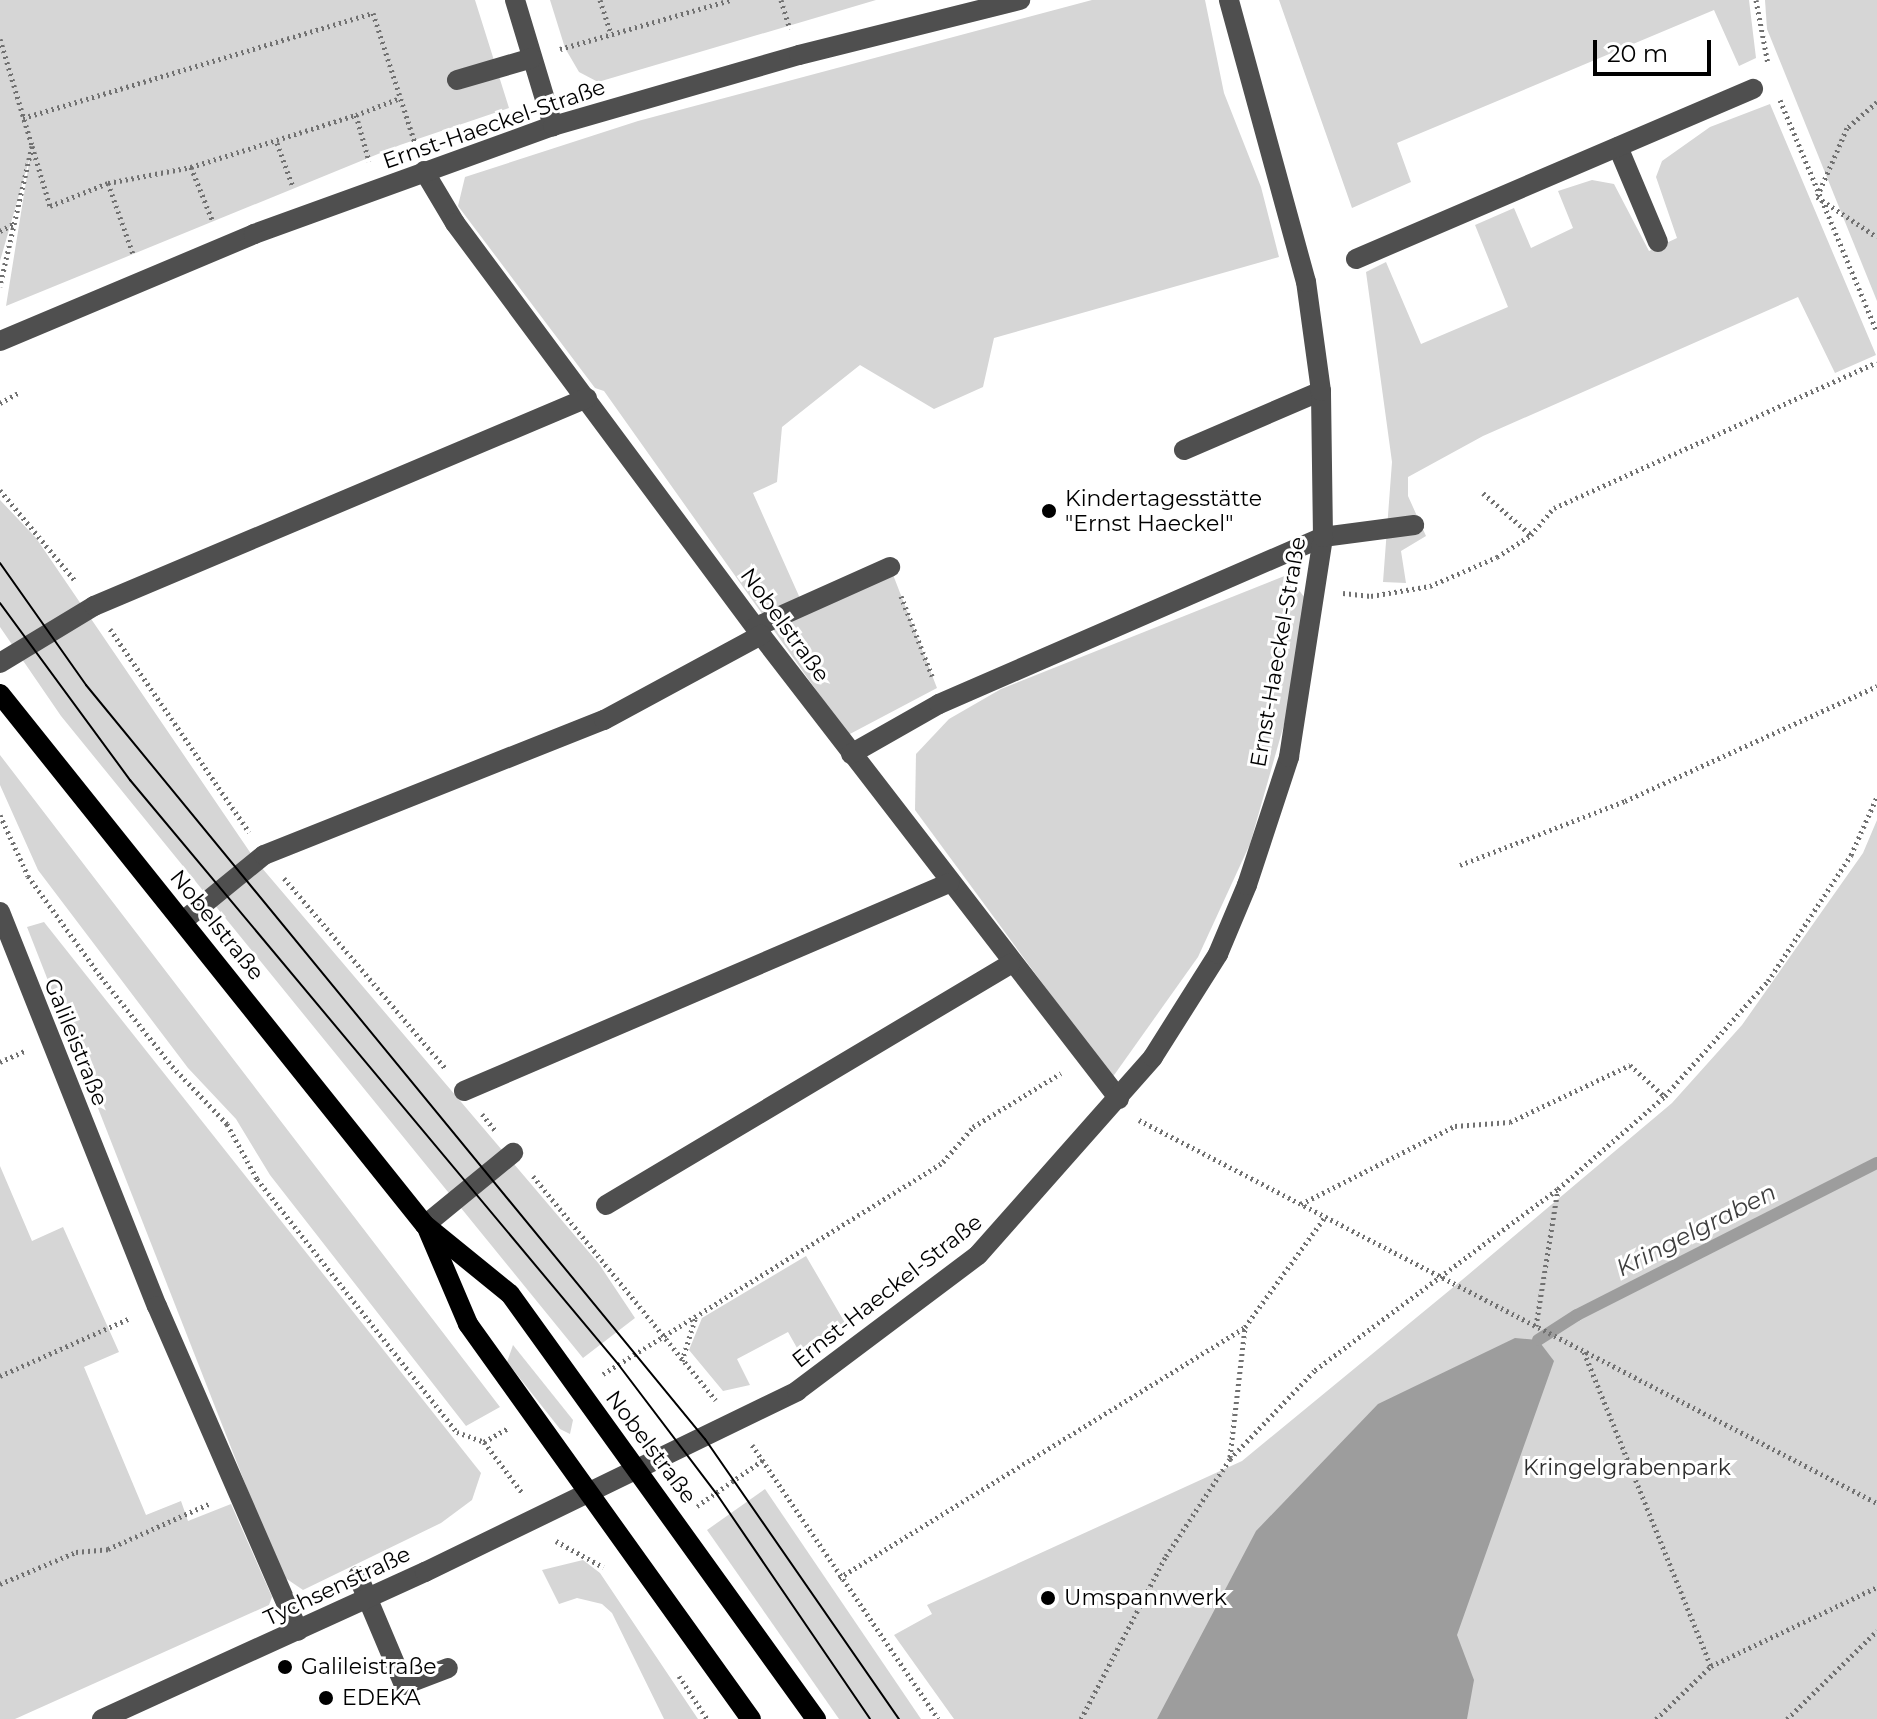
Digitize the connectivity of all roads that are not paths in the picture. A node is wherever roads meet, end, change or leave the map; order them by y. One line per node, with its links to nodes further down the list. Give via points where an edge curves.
1 (515, 0): 4 (street)
2 (1020, 0): 7 (street, Ernst-Haeckel-Straße, via 799,55)
3 (1229, 0): 13 (street, Ernst-Haeckel-Straße, via 1306,282)
4 (532, 58): 5 (street); 7 (street)
5 (457, 80)
6 (1753, 89): 8 (street)
7 (553, 126): 9 (street, Ernst-Haeckel-Straße)
8 (1618, 147): 10 (street); 11 (street)
9 (424, 171): 12 (street, Ernst-Haeckel-Straße, via 223,247); 14 (street, Nobelstraße, via 455,223)
10 (1658, 242)
11 (1356, 259)
12 (0, 341)
13 (1321, 391): 15 (street); 17 (street, Ernst-Haeckel-Straße)
14 (587, 398): 19 (street, Nobelstraße); 20 (street, via 94,606)
15 (1184, 450)
16 (1414, 525): 17 (street)
17 (1323, 537): 22 (street, via 939,704); 28 (street, Ernst-Haeckel-Straße, via 1289,757 1247,885 1218,954 1153,1057)
18 (890, 567): 19 (street)
19 (758, 631): 22 (street, Nobelstraße); 25 (street, via 604,720 264,855)
20 (0, 663)
21 (0, 694): 25 (main road, Nobelstraße)
22 (851, 754): 23 (street, Nobelstraße)
23 (949, 883): 26 (street, Nobelstraße); 27 (street)
24 (0, 912): 36 (street, Galileistraße, via 157,1306)
25 (183, 921): 31 (main road, Nobelstraße)
26 (1011, 964): 28 (street, Nobelstraße); 30 (street)
27 (464, 1091)
28 (1119, 1099): 32 (street, Ernst-Haeckel-Straße, via 978,1255 821,1374 736,1424)
29 (513, 1153): 31 (street)
30 (606, 1205)
31 (425, 1225): 32 (main road, Nobelstraße, via 510,1294); 33 (main road, Nobelstraße, via 468,1324)
32 (639, 1471): 33 (street, Tychsenstraße); 40 (main road, Nobelstraße)
33 (590, 1494): 35 (street, Tychsenstraße); 39 (main road, Nobelstraße)
34 (358, 1576): 35 (street)
35 (368, 1599): 36 (street, Tychsenstraße); 37 (street, via 404,1685)
36 (298, 1631): 38 (street, Tychsenstraße)
37 (448, 1668)
38 (102, 1719)
39 (751, 1719)
40 (816, 1719)

